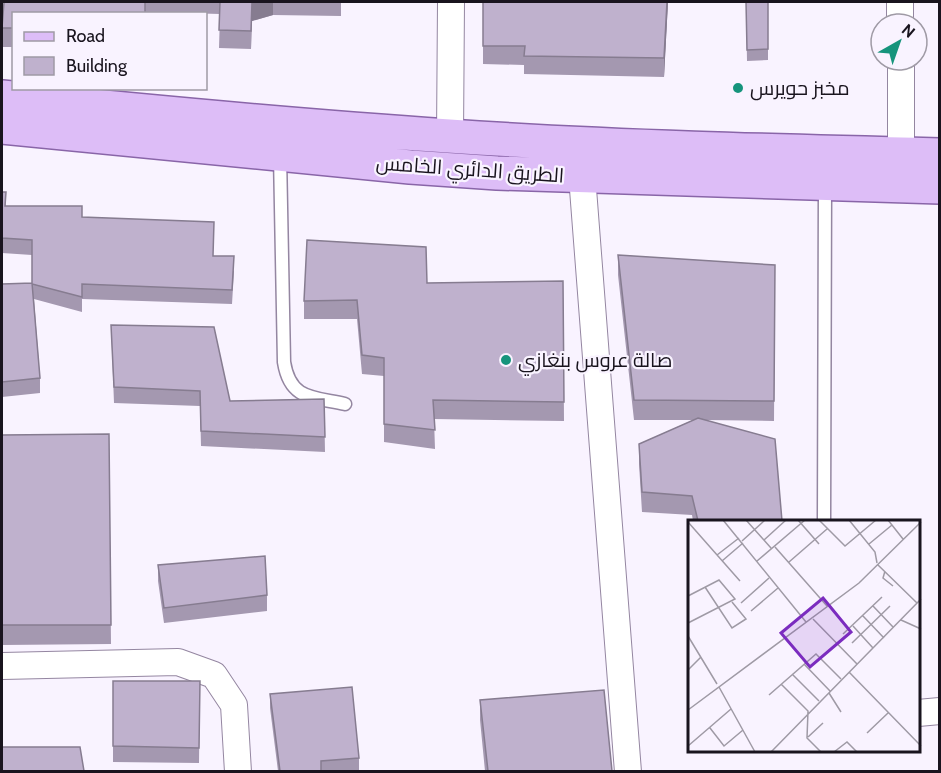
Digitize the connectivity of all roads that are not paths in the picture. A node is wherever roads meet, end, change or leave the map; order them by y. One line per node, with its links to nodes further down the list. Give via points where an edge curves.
1 (450, 2): 5 (street)
2 (901, 72): 7 (street)
3 (2, 98): 5 (main road, الطريق الدائري الخامس)
4 (2, 127): 6 (main road, الطريق الدائري الخامس)
5 (450, 136): 7 (main road, الطريق الدائري الخامس)
6 (280, 154): 9 (main road, الطريق الدائري الخامس); 12 (lane, via 286,377 300,394)
7 (901, 154): 8 (main road, الطريق الدائري الخامس)
8 (939, 155)
9 (582, 176): 10 (main road, الطريق الدائري الخامس); 18 (street)
10 (825, 184): 11 (main road, الطريق الدائري الخامس); 13 (lane)
11 (939, 187)
12 (345, 404)
13 (824, 520)
14 (2, 666): 17 (street, via 178,662 214,675 234,705)
15 (939, 711): 16 (street)
16 (920, 713)
17 (238, 771)
18 (628, 771)

